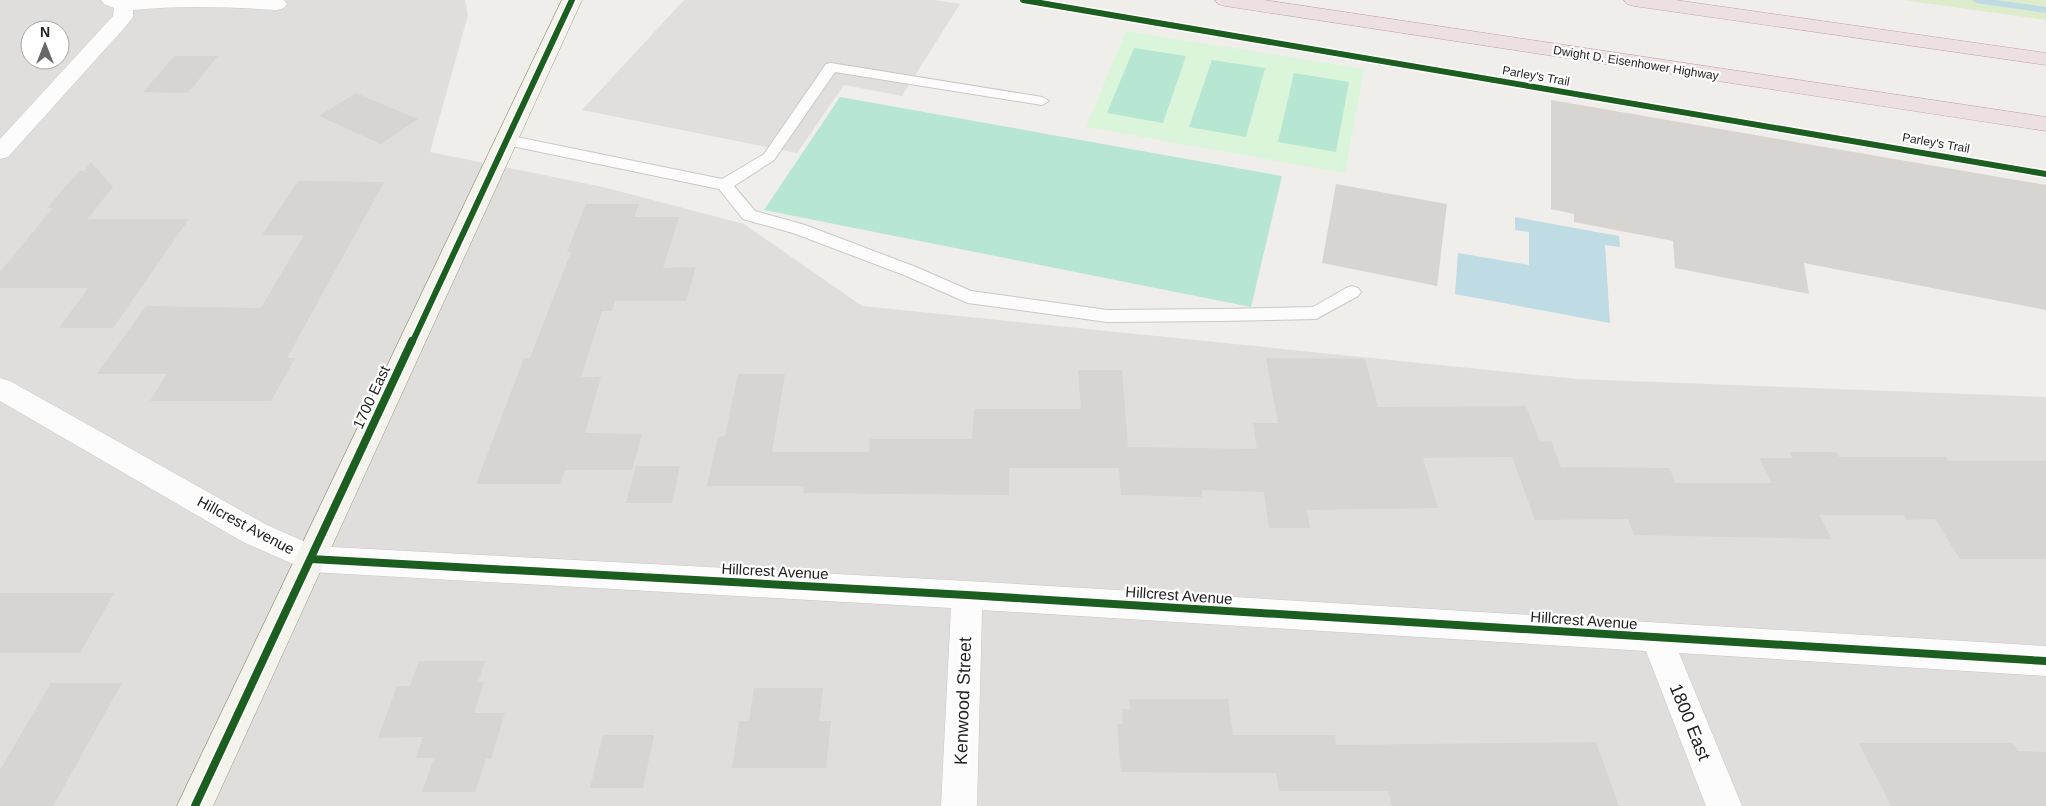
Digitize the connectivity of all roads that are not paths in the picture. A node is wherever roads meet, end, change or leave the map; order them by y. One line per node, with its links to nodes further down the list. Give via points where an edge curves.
1 (572, 0): 9 (street, 1700 East)
2 (1226, 0): 8 (highway, Dwight D. Eisenhower Highway)
3 (1634, 0): 6 (highway)
4 (117, 3): 5 (street); 10 (street, via 123,17)
5 (276, 4)
6 (2046, 59)
7 (1042, 101): 11 (lane, via 831,67 769,157)
8 (2046, 124)
9 (507, 140): 11 (lane); 14 (street, 1700 East)
10 (0, 152)
11 (724, 185): 12 (lane, via 749,215 799,229 910,270 968,297 1107,316 1220,315 1316,313)
12 (1352, 292)
13 (0, 388): 14 (street, Hillcrest Avenue, via 254,533)
14 (311, 559): 15 (street, Hillcrest Avenue); 18 (street, 1700 East)
15 (967, 596): 16 (street, Hillcrest Avenue); 19 (street, Kenwood Street)
16 (1657, 638): 17 (street, Hillcrest Avenue); 20 (street, 1800 East)
17 (2046, 661)
18 (195, 806)
19 (959, 806)
20 (1724, 806)

